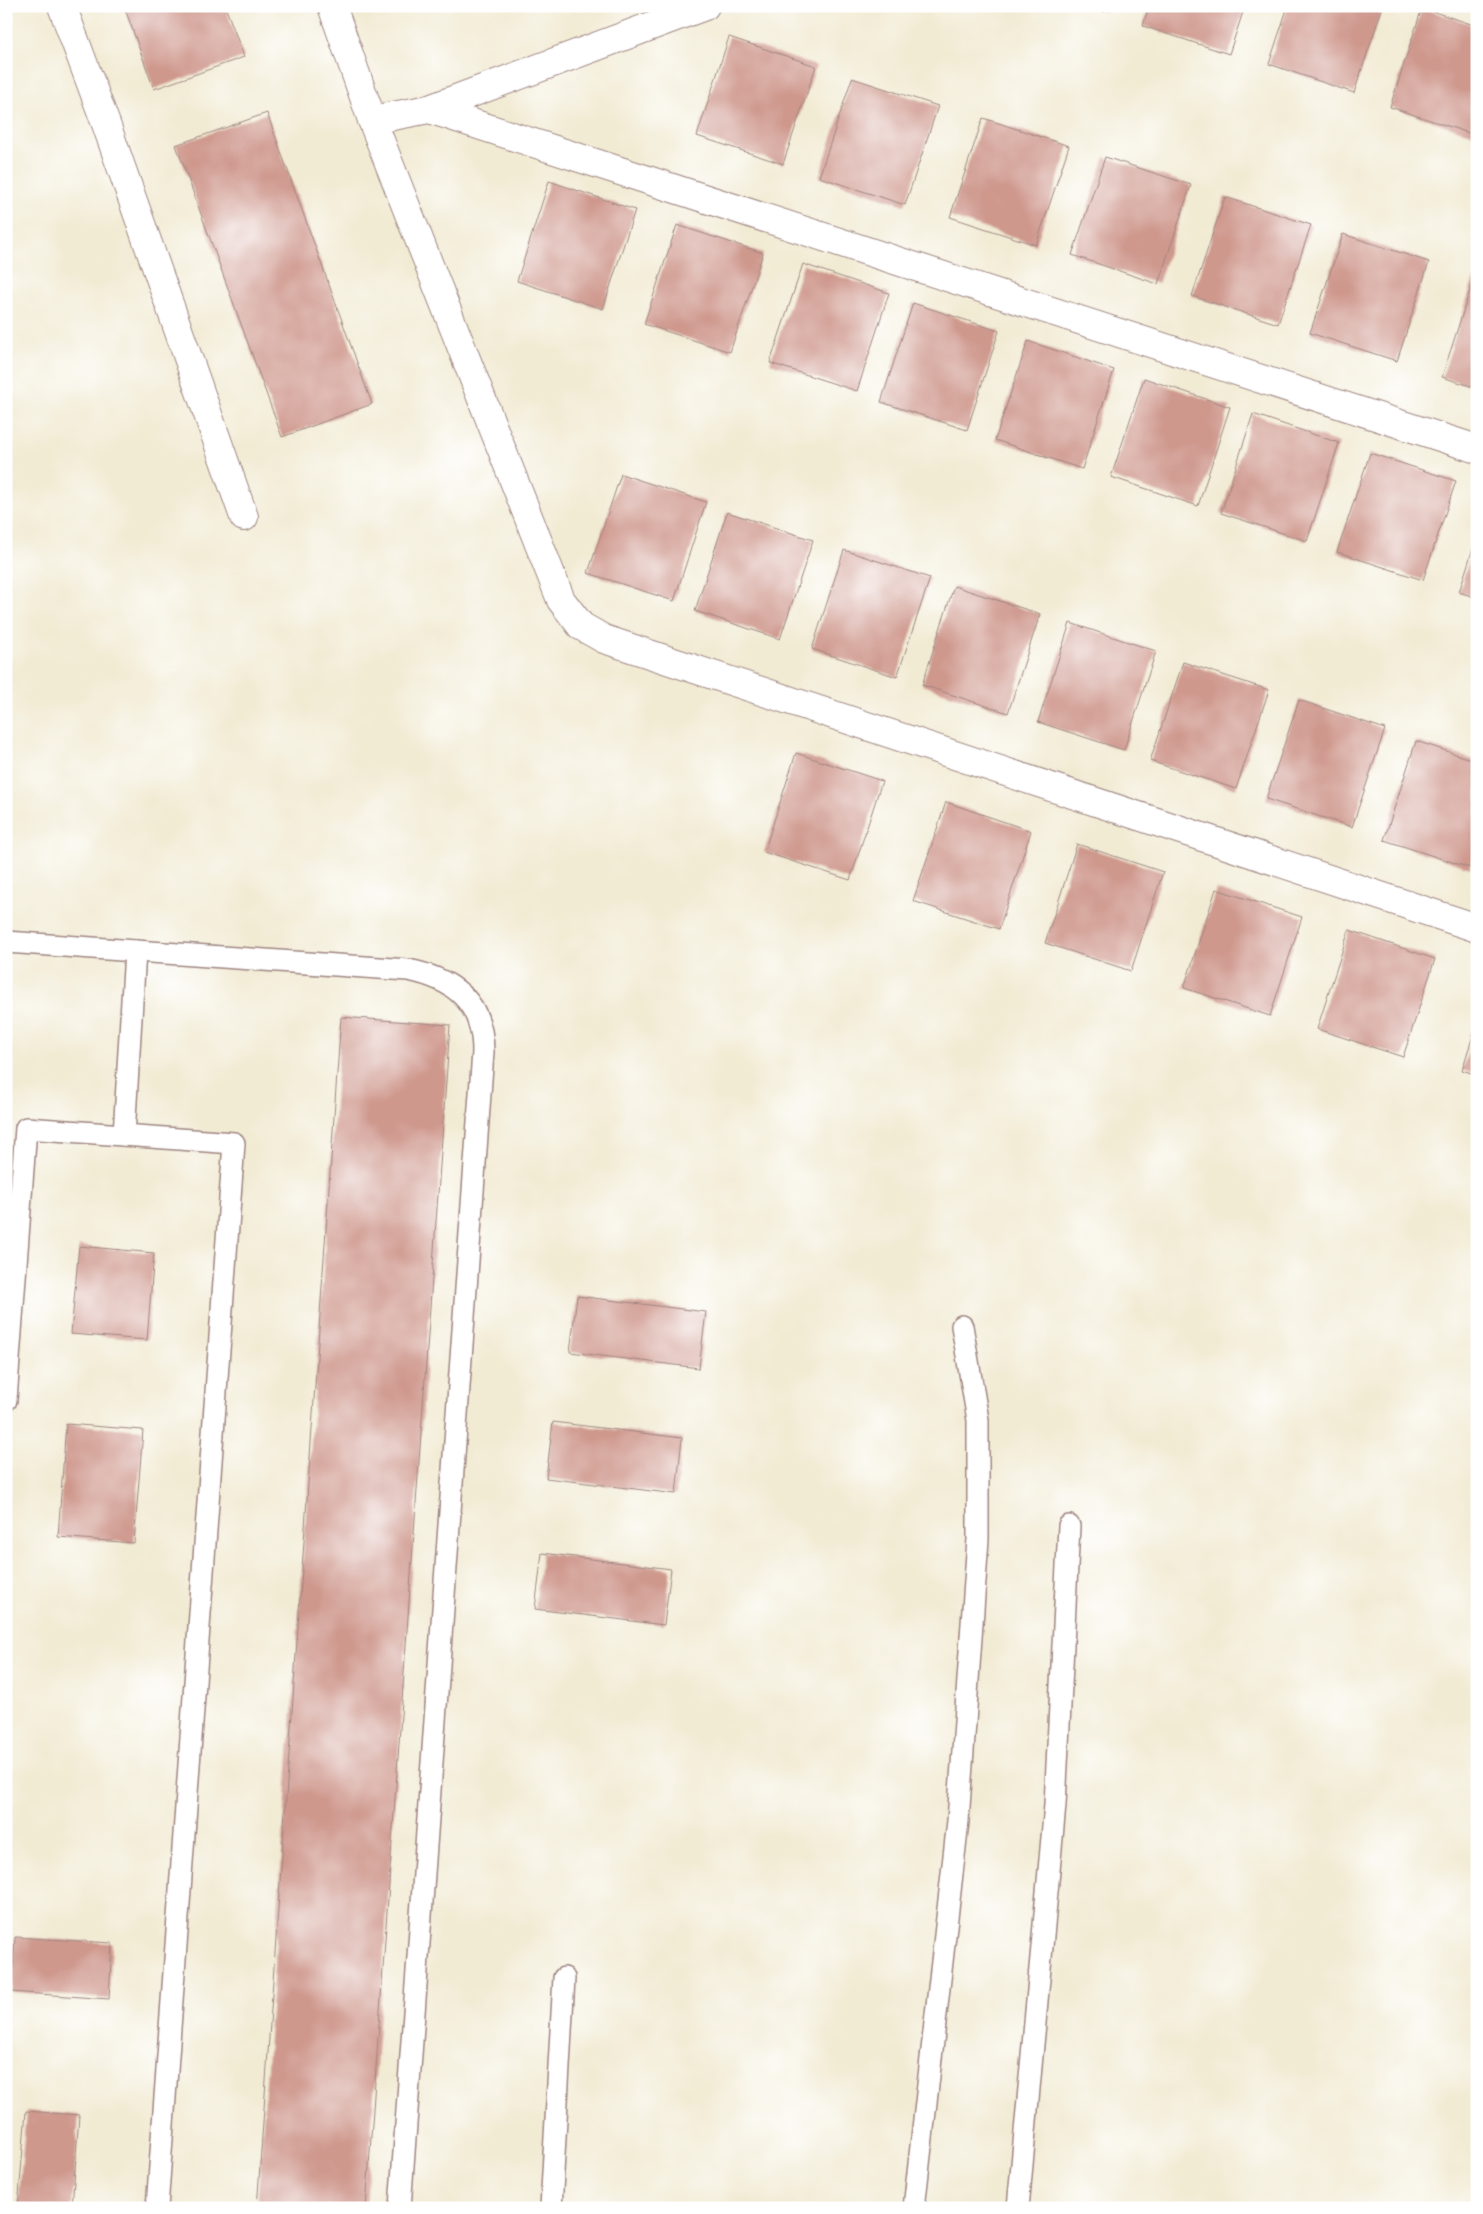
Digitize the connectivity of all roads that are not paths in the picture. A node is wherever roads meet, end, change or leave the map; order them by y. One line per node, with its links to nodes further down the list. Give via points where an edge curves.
1 (62, 6): 7 (street)
2 (332, 6): 5 (street)
3 (705, 6): 4 (street)
4 (429, 109): 5 (street); 6 (street)
5 (372, 120): 8 (street, via 561,600 581,626 604,640)
6 (1477, 448)
7 (244, 517)
8 (1477, 928)
9 (6, 942): 10 (lane)
10 (135, 951): 11 (lane); 17 (lane, via 424,973 446,982 464,997 474,1009 483,1037)
11 (124, 1135): 13 (lane, via 26,1128); 16 (lane, via 234,1143)
12 (962, 1326): 19 (lane, via 978,1420 978,1539 958,1821)
13 (6, 1400)
14 (1069, 1526): 20 (lane, via 1055,1805)
15 (564, 1978): 18 (lane)
16 (157, 2208)
17 (400, 2208)
18 (551, 2208)
19 (914, 2208)
20 (1018, 2208)

